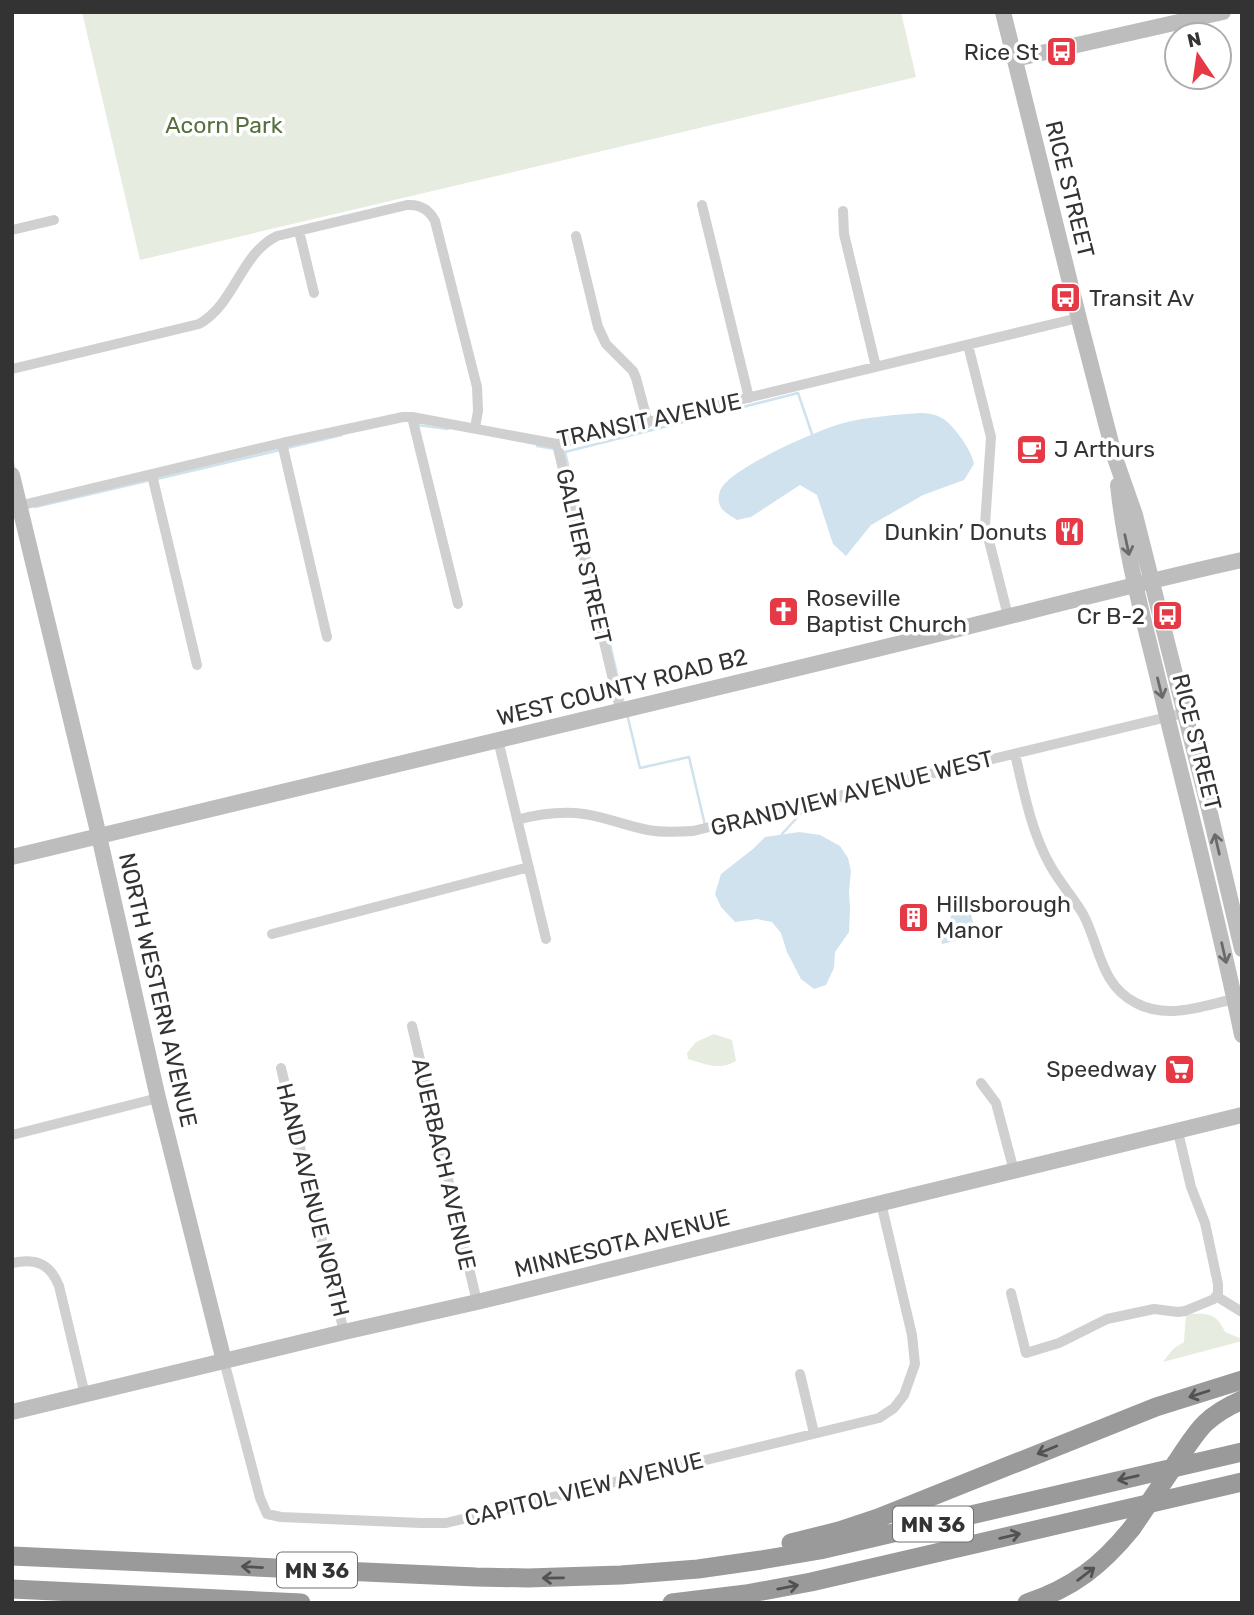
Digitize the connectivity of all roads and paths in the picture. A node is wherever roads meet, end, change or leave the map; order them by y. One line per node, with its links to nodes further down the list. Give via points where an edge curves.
1 (1003, 12): 3 (street, RICE STREET)
2 (1223, 12): 3 (street)
3 (1015, 59): 11 (street, RICE STREET)
4 (702, 205): 15 (street)
5 (844, 211): 13 (street, via 844,234)
6 (54, 220): 7 (street)
7 (12, 230)
8 (299, 231): 10 (street); 14 (street, via 266,241 215,312 199,324); 18 (street, via 407,205 431,213 477,387)
9 (576, 236): 17 (street, via 598,327 606,344 633,372)
10 (314, 293)
11 (1078, 318): 12 (street, TRANSIT AVENUE); 25 (street, RICE STREET, via 1115,458 1122,520)
12 (968, 345): 13 (street, TRANSIT AVENUE); 27 (street, via 991,437 985,525)
13 (876, 367): 15 (street, TRANSIT AVENUE)
14 (12, 369)
15 (749, 398): 17 (street, TRANSIT AVENUE)
16 (412, 416): 18 (street, TRANSIT AVENUE); 19 (street, TRANSIT AVENUE); 26 (street)
17 (648, 423): 20 (street, TRANSIT AVENUE)
18 (475, 428): 20 (street, TRANSIT AVENUE)
19 (282, 443): 22 (street, TRANSIT AVENUE); 28 (street)
20 (557, 444): 30 (street, GALTIER STREET)
21 (12, 475): 23 (street, NORTH WESTERN AVENUE)
22 (152, 475): 23 (street, TRANSIT AVENUE); 29 (street)
23 (16, 507): 36 (street, NORTH WESTERN AVENUE)
24 (1242, 560): 25 (street, WEST COUNTY ROAD B2)
25 (1143, 582): 27 (street, WEST COUNTY ROAD B2); 31 (street, RICE STREET); 32 (street, RICE STREET, one-way to 32)
26 (458, 604)
27 (1008, 616): 30 (street, WEST COUNTY ROAD B2)
28 (327, 637)
29 (197, 665)
30 (620, 709): 33 (street, WEST COUNTY ROAD B2)
31 (1184, 713): 32 (street, GRANDVIEW AVENUE WEST); 41 (street, RICE STREET, one-way to 31)
32 (1167, 717): 34 (street, GRANDVIEW AVENUE WEST); 42 (street, RICE STREET, one-way to 42)
33 (498, 740): 35 (street); 36 (street, WEST COUNTY ROAD B2)
34 (1015, 754): 35 (street, GRANDVIEW AVENUE WEST, via 693,831 649,830 565,813); 42 (street, via 1041,848 1082,913 1102,967 1117,989 1137,1004 1161,1011)
35 (517, 820): 38 (street)
36 (99, 836): 37 (street, WEST COUNTY ROAD B2); 47 (street, NORTH WESTERN AVENUE)
37 (12, 857)
38 (529, 867): 39 (street); 40 (street)
39 (272, 934)
40 (546, 939)
41 (1242, 950)
42 (1234, 999): 44 (street, RICE STREET)
43 (412, 1026): 56 (street, AUERBACH AVENUE)
44 (1242, 1035)
45 (281, 1068): 58 (street, HAND AVENUE NORTH)
46 (982, 1083): 51 (street, via 996,1103)
47 (158, 1098): 50 (street); 59 (street, NORTH WESTERN AVENUE)
48 (1242, 1115): 49 (street, MINNESOTA AVENUE)
49 (1178, 1132): 51 (street, MINNESOTA AVENUE); 55 (street, via 1205,1223 1218,1284)
50 (12, 1135)
51 (1014, 1171): 52 (street, MINNESOTA AVENUE)
52 (881, 1203): 56 (street, MINNESOTA AVENUE); 65 (street, CAPITOL VIEW AVENUE, via 915,1364 894,1408 878,1418)
53 (12, 1263): 62 (street, via 35,1262 55,1276)
54 (1011, 1293): 55 (street, via 1026,1353 1059,1343 1107,1319 1154,1309 1185,1311)
55 (1216, 1296): 57 (street)
56 (477, 1302): 58 (street, MINNESOTA AVENUE)
57 (1242, 1312)
58 (344, 1332): 59 (street, MINNESOTA AVENUE)
59 (224, 1361): 62 (street, MINNESOTA AVENUE); 68 (street, NORTH WESTERN AVENUE)
60 (800, 1374): 65 (street)
61 (1242, 1380): 70 (highway, one-way to 70, via 1145,1411 839,1531)
62 (85, 1395): 64 (street, MINNESOTA AVENUE)
63 (1242, 1400): 74 (highway, one-way to 63, bridge, via 1091,1572 1132,1528 1201,1426)
64 (12, 1412)
65 (814, 1433): 68 (street, CAPITOL VIEW AVENUE, via 446,1523)
66 (1242, 1452): 70 (highway, MN 36, one-way to 70, via 820,1550 698,1569)
67 (1242, 1482): 73 (highway, MN 36, one-way to 67, via 811,1583)
68 (267, 1514)
69 (12, 1556): 70 (highway, MN 36, one-way to 69, via 476,1577)
70 (621, 1575)
71 (12, 1589): 72 (highway, MN 36)
72 (301, 1603)
73 (672, 1603)
74 (1027, 1603)

